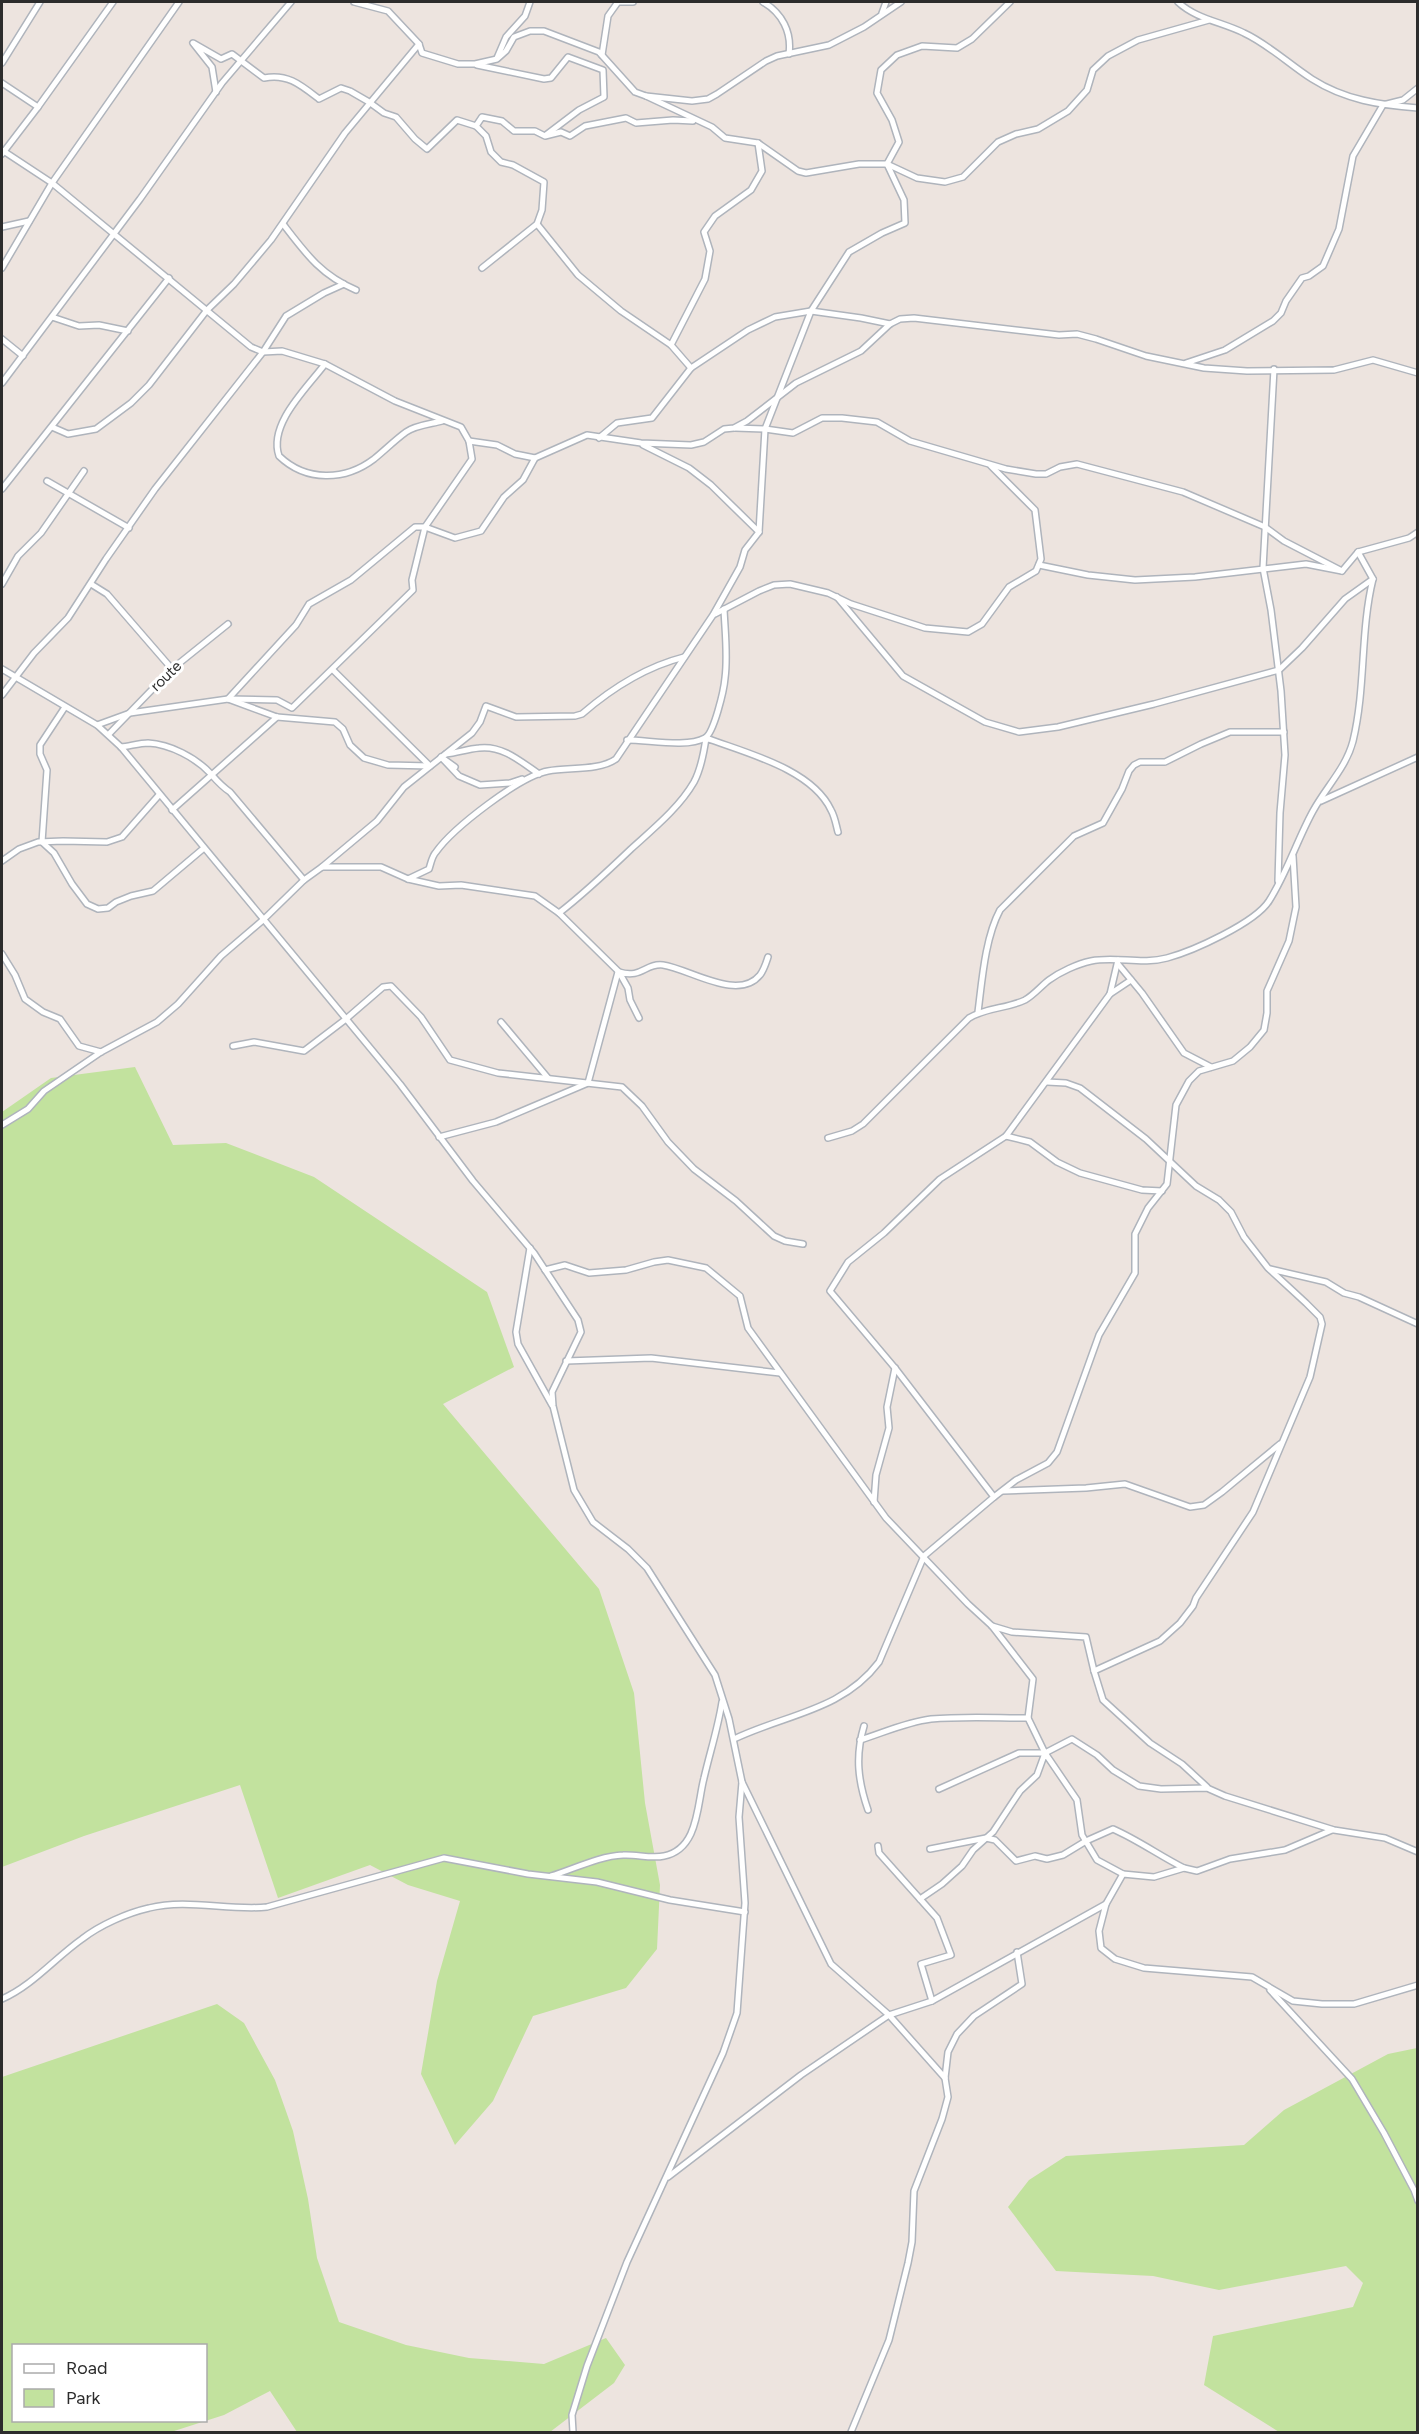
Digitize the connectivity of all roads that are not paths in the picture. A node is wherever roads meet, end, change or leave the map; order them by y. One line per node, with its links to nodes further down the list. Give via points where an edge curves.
1 (113, 2): 29 (street)
2 (179, 2): 37 (street)
3 (291, 2): 20 (street)
4 (355, 2): 16 (street, via 388,11)
5 (530, 2): 19 (street)
6 (618, 2): 7 (street); 18 (street, via 608,16)
7 (633, 2)
8 (763, 2): 17 (street, via 776,9 785,24)
9 (886, 2): 14 (street)
10 (901, 2): 14 (street)
11 (1010, 2): 36 (street, via 972,39 957,48 922,46 897,55 881,70 878,93 899,142)
12 (1178, 2): 15 (street)
13 (36, 3): 21 (street)
14 (882, 13): 17 (street, via 829,45)
15 (1209, 20): 28 (street, via 1245,33 1314,81 1352,99); 36 (street, via 1138,40 1108,56 1093,70 1088,90 1068,111 1038,129 998,142 963,177 945,182 917,178)
16 (418, 44): 22 (street, via 422,53 440,60); 27 (street)
17 (789, 54): 26 (street, via 765,61 708,99)
18 (602, 55): 19 (street, via 544,30 514,37); 26 (street, via 635,92)
19 (496, 59): 22 (street)
20 (242, 61): 25 (street); 25 (street, via 232,54 222,59 193,43 212,67); 27 (street, via 264,78 277,76 295,81 319,99 341,88)
21 (2, 63)
22 (476, 64): 33 (street, via 544,79 551,78 568,57 603,70 604,98 579,110)
23 (2, 83): 29 (street)
24 (1418, 88): 28 (street, via 1403,100)
25 (216, 92): 42 (street)
26 (646, 96): 31 (street)
27 (369, 102): 32 (street, via 384,114 396,117 427,148 457,120); 39 (street)
28 (1383, 105): 30 (street); 58 (street, via 1353,156 1339,229 1323,266 1302,278 1273,321 1225,350)
29 (38, 107): 35 (street)
30 (1418, 108)
31 (698, 122): 33 (street, via 636,123 626,118 585,126 570,136 561,132); 34 (street, via 725,138)
32 (476, 126): 33 (street, via 482,117 502,121 514,131 535,131); 40 (street, via 501,162 544,183)
33 (545, 136)
34 (758, 143): 36 (street, via 806,173); 54 (street, via 762,171 751,190 715,216 704,232 710,251 705,279)
35 (2, 151): 37 (street)
36 (887, 164): 49 (street, via 904,200 905,223 849,252)
37 (52, 183): 38 (street); 42 (street)
38 (29, 221): 41 (street); 43 (street)
39 (284, 224): 46 (street, via 314,264); 48 (street)
40 (537, 224): 44 (street); 54 (street, via 578,275)
41 (2, 227)
42 (114, 234): 45 (street); 50 (street)
43 (2, 268)
44 (482, 268)
45 (169, 278): 48 (street); 52 (street)
46 (344, 284): 47 (street); 55 (street, via 289,313)
47 (356, 290)
48 (207, 310): 55 (street, via 251,347); 65 (street, via 149,385 106,423 68,434)
49 (811, 312): 51 (street); 59 (street, via 775,317); 63 (street)
50 (52, 317): 52 (street, via 79,326 99,325); 56 (street)
51 (890, 324): 58 (street, via 914,318 1077,334); 63 (street, via 861,351 796,383)
52 (128, 331): 65 (street)
53 (2, 339): 56 (street)
54 (670, 345): 59 (street)
55 (263, 352): 57 (street, via 282,351); 79 (street)
56 (22, 356): 62 (street)
57 (325, 364): 64 (street, via 395,401); 64 (street, via 282,421 278,435 279,456 311,475 349,471 374,459 408,430)
58 (1184, 364): 60 (street, via 1247,371)
59 (691, 368): 68 (street, via 652,418 617,423)
60 (1274, 369): 61 (street, via 1334,370 1373,360); 78 (street)
61 (1418, 373)
62 (2, 383)
63 (775, 399): 66 (street); 67 (street)
64 (444, 420): 69 (street, via 461,427)
65 (52, 427): 75 (street)
66 (734, 429): 67 (street); 70 (street, via 724,429 691,445)
67 (765, 429): 72 (street, via 793,434 822,418 877,422 910,441); 80 (street)
68 (599, 438): 70 (street); 71 (street, via 587,435)
69 (470, 441): 71 (street); 77 (street, via 472,459)
70 (641, 443): 80 (street, via 711,484)
71 (535, 458): 77 (street, via 523,480 504,496 480,531 455,538)
72 (990, 464): 78 (street, via 1046,474 1077,464 1183,492); 83 (street, via 1035,510)
73 (84, 471): 76 (street)
74 (47, 481): 76 (street)
75 (2, 489)
76 (67, 492): 79 (street); 87 (street, via 41,533 18,556)
77 (425, 527): 96 (street, via 413,590); 100 (street, via 415,527 351,580 309,604 297,625)
78 (1265, 527): 84 (street); 85 (street)
79 (129, 528): 88 (street)
80 (759, 532): 91 (street, via 745,550 740,567)
81 (1418, 532): 82 (street)
82 (1358, 552): 85 (street); 86 (street)
83 (1039, 565): 84 (street, via 1135,580); 89 (street, via 1036,571 1009,587 982,624 968,632 925,628)
84 (1263, 568): 85 (street, via 1306,564); 97 (street)
85 (1342, 571)
86 (1373, 579): 97 (street, via 1345,598); 118 (street, via 1353,743 1337,777)
87 (2, 584)
88 (91, 584): 95 (street, via 107,594); 98 (street, via 68,618)
89 (837, 597): 90 (street, via 790,584 774,585); 97 (street, via 903,676 985,722 1019,732 1154,704)
90 (724, 609): 91 (street); 107 (street, via 725,679 712,730)
91 (713, 615): 93 (street)
92 (228, 624): 95 (street, route)
93 (684, 657): 108 (street); 110 (street, via 663,662 628,679 575,716 516,717 486,706 472,733)
94 (2, 669): 98 (street)
95 (172, 669): 102 (street, route)
96 (333, 670): 100 (street, via 292,708 277,700); 112 (street)
97 (1279, 670): 105 (street)
98 (14, 677): 99 (street); 101 (street)
99 (2, 695)
100 (228, 699): 102 (street); 103 (street)
101 (65, 707): 104 (street); 121 (street, via 40,745 46,770)
102 (130, 713): 104 (street); 106 (street, route)
103 (277, 717): 112 (street, via 335,722 364,758 388,765); 115 (street)
104 (97, 725): 106 (street)
105 (1284, 732): 128 (street); 137 (street, via 1230,732 1165,762 1134,765 1103,824 1074,836 1000,910 983,970)
106 (109, 734): 109 (street)
107 (706, 738): 108 (street, via 675,744); 120 (street, via 793,771 813,786 831,809); 129 (street, via 694,780 686,792 653,831)
108 (627, 740): 114 (street, via 612,762)
109 (121, 747): 115 (street, via 148,743 169,747); 117 (street)
110 (443, 756): 112 (street); 113 (street); 114 (street, via 492,747); 116 (street, via 459,776 480,785)
111 (1418, 757): 118 (street)
112 (430, 766): 125 (street, via 404,787 377,821)
113 (455, 767)
114 (539, 774): 116 (street)
115 (212, 775): 119 (street); 127 (street)
116 (527, 778): 126 (street, via 455,831 434,853 429,869)
117 (159, 795): 119 (street); 121 (street, via 122,837 107,842)
118 (1319, 802): 123 (street)
119 (172, 810): 122 (street)
120 (838, 832)
121 (42, 842): 122 (street, via 54,853 87,904 98,909 153,891); 124 (street, via 19,849)
122 (204, 848): 130 (street)
123 (1293, 856): 128 (street); 143 (street, via 1296,907 1289,941 1268,991 1264,1030 1233,1061)
124 (2, 861)
125 (322, 867): 126 (street, via 381,867); 127 (street)
126 (408, 879): 129 (street, via 535,896)
127 (304, 880): 130 (street)
128 (1278, 884): 133 (street, via 1261,910 1223,935 1154,962)
129 (559, 913): 134 (street)
130 (263, 920): 139 (street); 142 (street, via 221,956 178,1004 142,1032)
131 (2, 954): 142 (street, via 25,999 60,1019 79,1046)
132 (768, 957): 134 (street, via 761,974 752,982 737,986 660,965 634,975)
133 (1118, 962): 135 (street); 136 (street); 137 (street, via 1090,961 1070,968 1026,999)
134 (619, 972): 138 (street); 146 (street)
135 (1131, 980): 136 (street); 143 (street, via 1184,1053)
136 (1110, 994): 145 (street)
137 (978, 1012): 150 (street, via 863,1124)
138 (639, 1018)
139 (346, 1019): 141 (street, via 304,1051 254,1042); 144 (street, via 383,987 391,986 421,1017 450,1060 485,1071); 149 (street)
140 (501, 1022): 144 (street)
141 (233, 1046)
142 (101, 1052): 147 (street)
143 (1211, 1067): 151 (street, via 1199,1071 1189,1081 1176,1105)
144 (548, 1078): 146 (street)
145 (1047, 1082): 148 (street); 151 (street, via 1080,1088 1146,1139)
146 (588, 1083): 149 (street, via 496,1122); 153 (street, via 622,1087 694,1168 774,1236)
147 (2, 1125)
148 (1006, 1136): 152 (street, via 1030,1142 1080,1173 1142,1190); 159 (street, via 940,1179 848,1262 830,1292)
149 (439, 1137): 154 (street)
150 (828, 1138)
151 (1171, 1164): 152 (street); 155 (street, via 1226,1206)
152 (1162, 1191): 163 (street, via 1135,1234 1135,1274 1100,1335 1057,1452 1048,1463)
153 (803, 1244)
154 (530, 1248): 156 (street); 161 (street, via 516,1332 518,1344)
155 (1268, 1268): 157 (street, via 1326,1282); 162 (street, via 1322,1323 1310,1377)
156 (545, 1270): 158 (street, via 578,1320 581,1332); 160 (street, via 569,1266 589,1273 626,1270 668,1260 706,1268 740,1296 748,1328)
157 (1418, 1324)
158 (566, 1361): 160 (street, via 651,1358); 161 (street, via 552,1392)
159 (895, 1368): 164 (street); 165 (street, via 888,1407 889,1428 876,1475)
160 (780, 1373): 165 (street)
161 (553, 1406): 169 (street, via 574,1490 593,1522 646,1568 715,1675)
162 (1282, 1443): 163 (street, via 1222,1492 1204,1504 1190,1507 1125,1484); 168 (street, via 1253,1512 1180,1623 1160,1641)
163 (1003, 1491): 164 (street)
164 (993, 1497): 166 (street)
165 (874, 1503): 166 (street)
166 (924, 1557): 167 (street); 172 (street, via 879,1662 868,1676 829,1704 754,1729)
167 (992, 1626): 168 (street, via 1012,1632 1086,1637); 170 (street, via 1033,1678)
168 (1094, 1671): 176 (street, via 1103,1700)
169 (722, 1700): 172 (street); 187 (street, via 699,1810 692,1831 680,1847 665,1856 621,1855)
170 (1028, 1718): 173 (street, via 930,1719); 174 (street)
171 (864, 1726): 173 (street)
172 (734, 1740): 175 (street)
173 (860, 1740): 178 (street, via 858,1774)
174 (1045, 1753): 176 (street, via 1072,1739 1139,1786); 177 (street, via 1019,1753); 180 (street, via 1038,1775 1020,1791); 181 (street, via 1077,1800)
175 (742, 1782): 190 (street, via 739,1817); 196 (street, via 831,1964)
176 (1207, 1788): 179 (street)
177 (939, 1789)
178 (868, 1810)
179 (1334, 1830): 184 (street, via 1385,1838); 185 (street, via 1285,1850 1230,1859 1197,1871)
180 (987, 1838): 181 (street, via 995,1840 1016,1861 1063,1856); 183 (street); 188 (street, via 942,1884)
181 (1086, 1842): 185 (street, via 1113,1830 1135,1838); 186 (street, via 1097,1860)
182 (878, 1846): 188 (street, via 879,1853)
183 (930, 1849)
184 (1418, 1850)
185 (1184, 1868): 186 (street, via 1154,1876)
186 (1124, 1874): 189 (street)
187 (549, 1876): 190 (street); 194 (street, via 444,1858 267,1907 167,1904 148,1908 84,1938)
188 (920, 1899): 195 (street, via 937,1918 951,1955 921,1964)
189 (1106, 1904): 191 (street); 192 (street, via 1099,1931 1101,1948 1115,1959 1144,1968)
190 (745, 1912): 198 (street, via 737,2013)
191 (1017, 1952): 195 (street); 197 (street, via 1022,1984 974,2016 957,2034 948,2052)
192 (1252, 1977): 193 (street, via 1293,2001 1322,2004 1354,2004); 199 (street, via 1273,1992 1352,2079)
193 (1418, 1985)
194 (2, 2000)
195 (932, 2001): 196 (street)
196 (889, 2015): 197 (street); 198 (street, via 801,2075)
197 (945, 2078): 201 (street, via 948,2097 914,2191 912,2242 889,2340)
198 (666, 2178): 200 (street, via 630,2253 587,2366 572,2415)
199 (1418, 2201)
200 (573, 2433)
201 (851, 2433)

